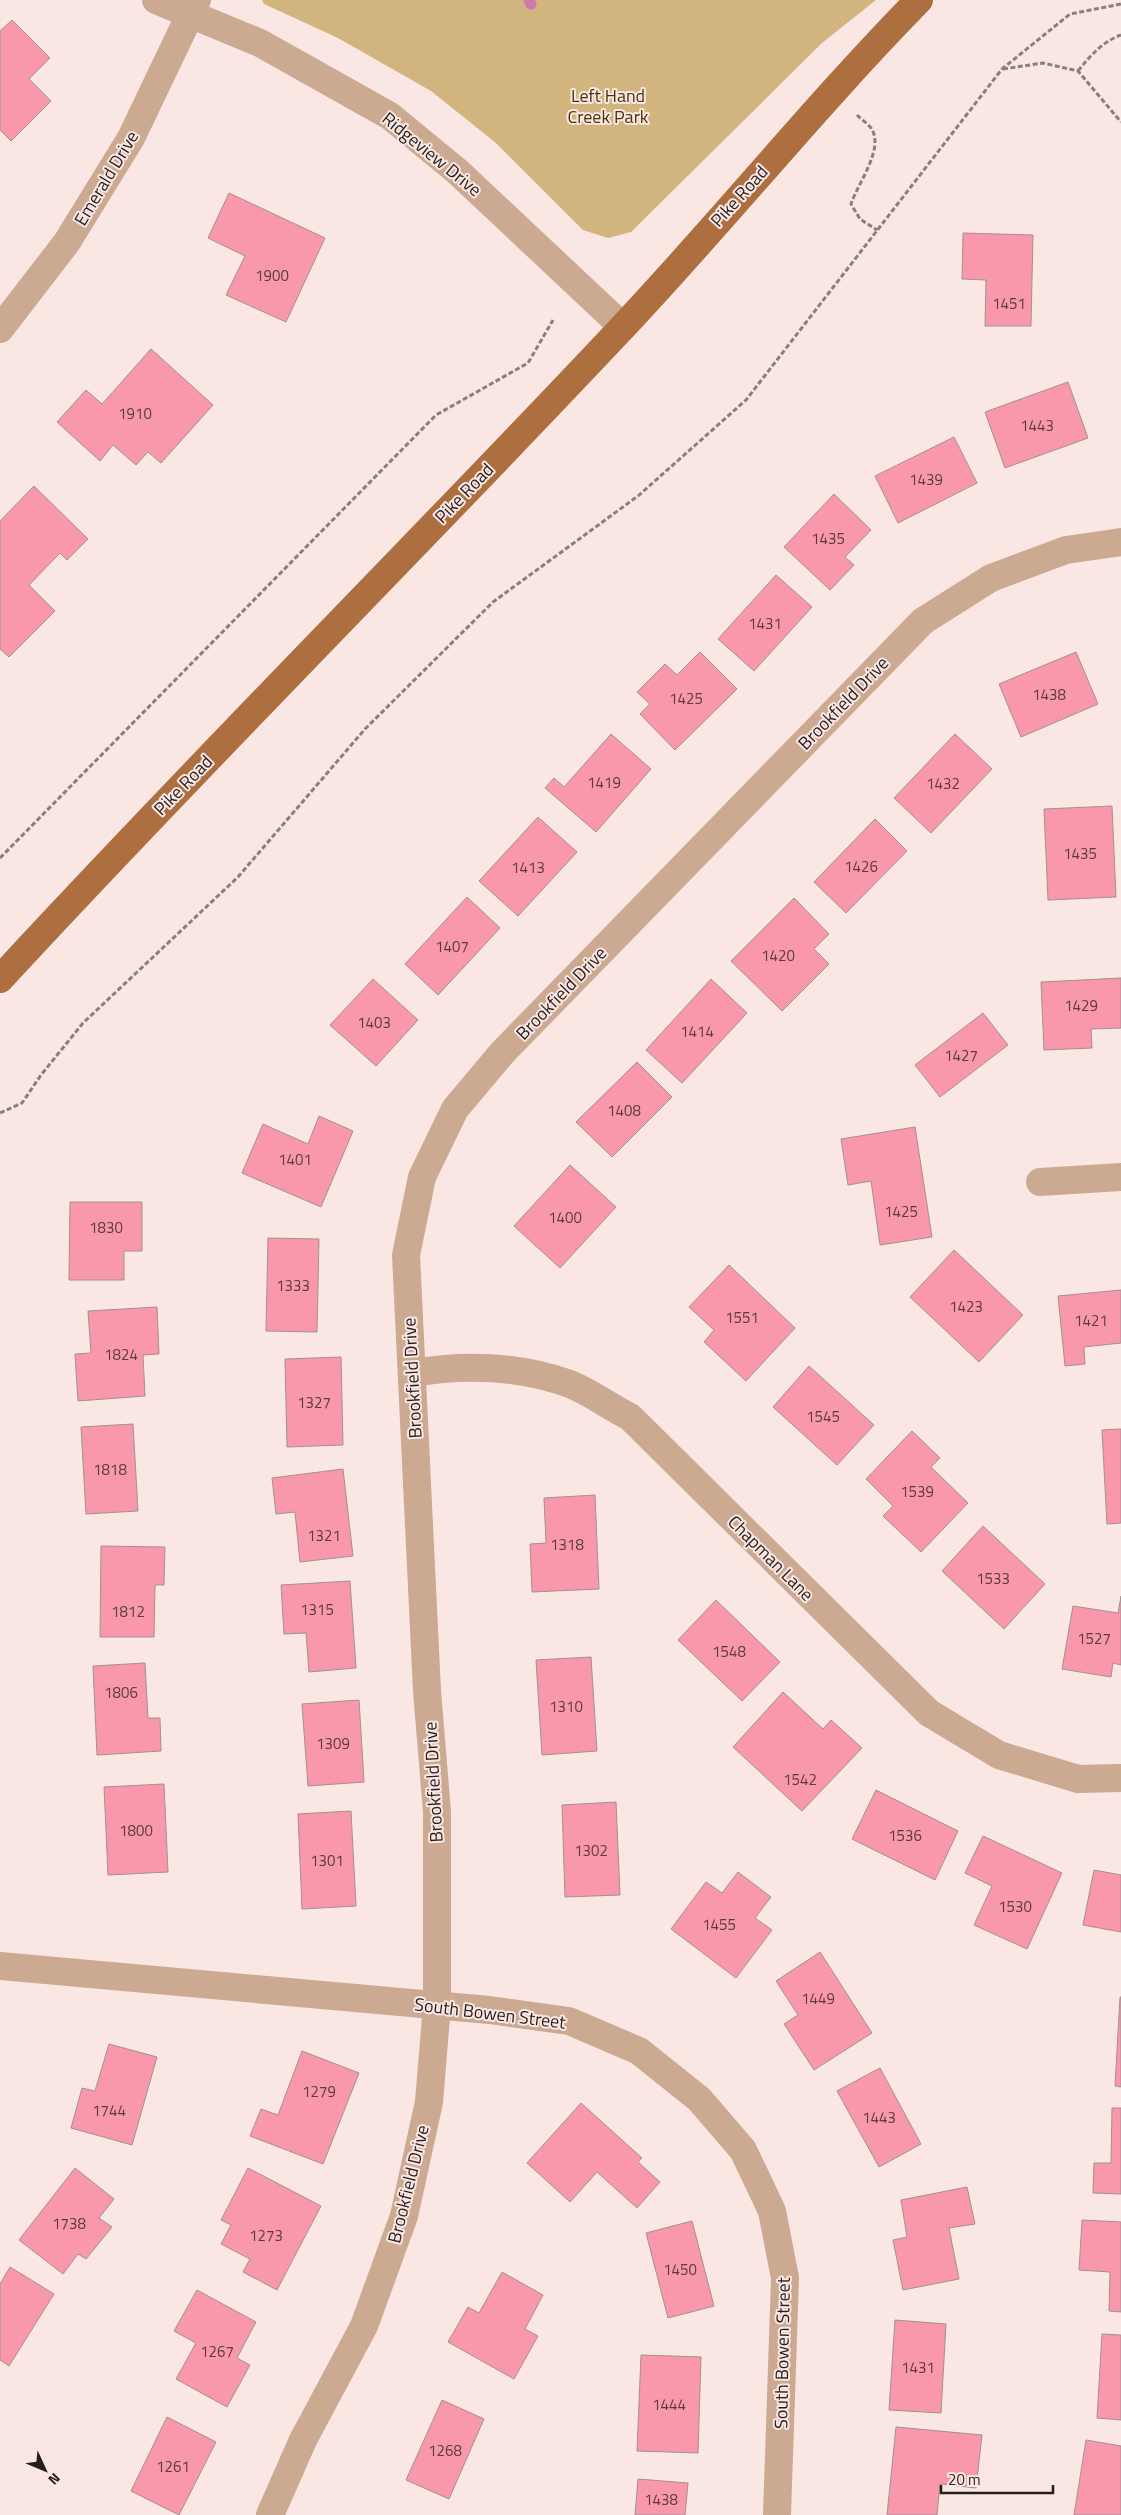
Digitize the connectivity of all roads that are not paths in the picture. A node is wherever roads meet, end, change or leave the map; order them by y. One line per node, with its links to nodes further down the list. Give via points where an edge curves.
1 (156, 0): 3 (street, Ridgeview Drive)
2 (919, 0): 4 (main road, Pike Road, via 832,92)
3 (194, 7): 4 (street, Ridgeview Drive, via 390,116 458,172); 5 (street, Emerald Drive, via 131,138 67,242)
4 (623, 327): 7 (main road, Pike Road, via 107,863)
5 (0, 329)
6 (1121, 542): 10 (street, Brookfield Drive, via 1066,550 991,578 923,622 502,1053 455,1108 422,1177 406,1255)
7 (0, 979)
8 (1121, 1177): 9 (street)
9 (1040, 1182)
10 (412, 1373): 11 (street, Chapman Lane, via 439,1368 506,1368 570,1385 630,1418 928,1713 999,1755 1078,1779); 13 (street, Brookfield Drive, via 427,1691 437,1812)
11 (1121, 1778)
12 (0, 1966): 13 (street, South Bowen Street)
13 (437, 2005): 14 (street, Brookfield Drive, via 429,2102 404,2216 364,2326 303,2440); 15 (street, South Bowen Street, via 569,2022 639,2051 699,2099 743,2150 772,2211 785,2278)
14 (270, 2515)
15 (777, 2515)

